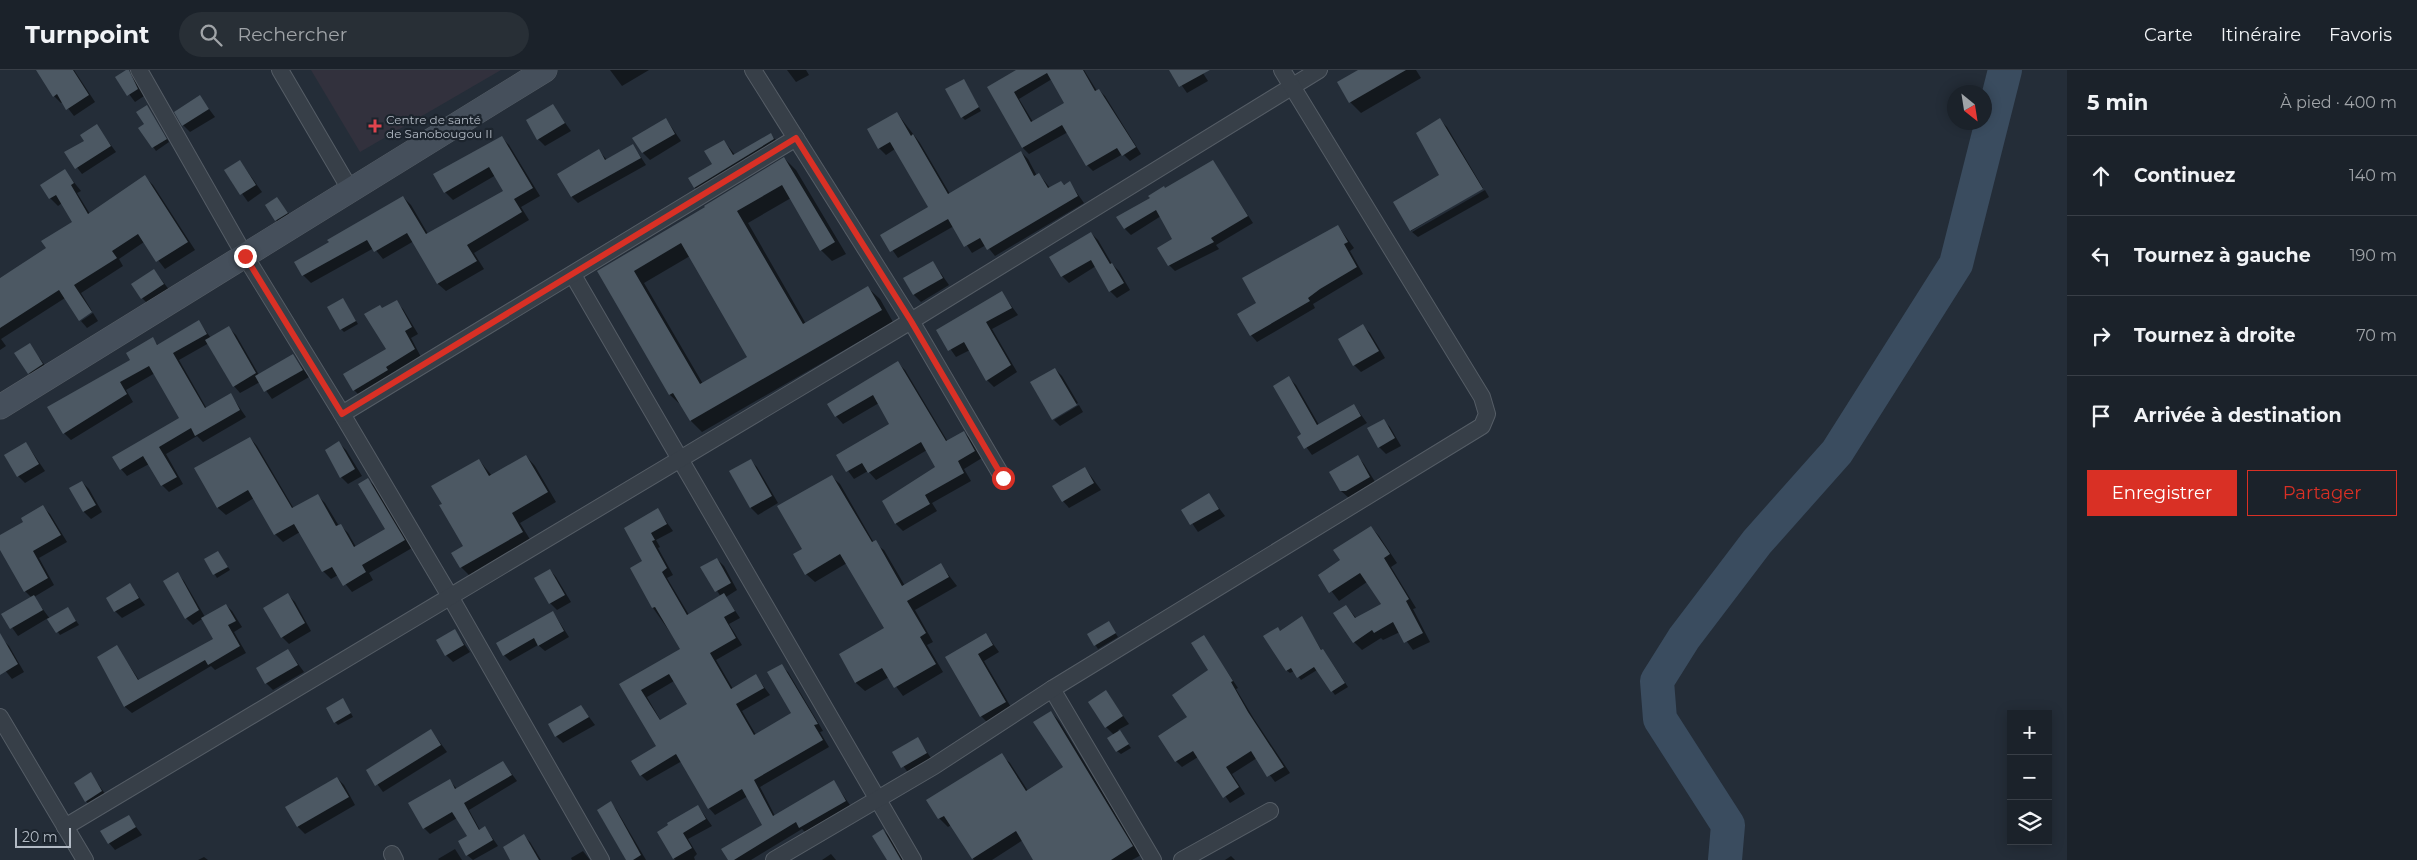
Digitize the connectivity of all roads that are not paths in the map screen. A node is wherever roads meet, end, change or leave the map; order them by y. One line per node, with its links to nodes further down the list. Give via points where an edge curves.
1 (139, 70): 10 (street)
2 (280, 70): 9 (street)
3 (545, 70): 9 (main road)
4 (753, 70): 8 (street)
5 (1282, 70): 7 (street)
6 (1319, 70): 7 (street)
7 (1292, 87): 12 (street); 18 (street, via 1482,397 1487,414 1482,426)
8 (796, 138): 11 (street); 12 (street)
9 (351, 191): 10 (main road)
10 (245, 256): 13 (main road); 14 (street)
11 (574, 275): 14 (street); 15 (street)
12 (911, 321): 15 (street); 16 (street)
13 (0, 407)
14 (342, 414): 17 (street)
15 (681, 460): 17 (street); 20 (street)
16 (1003, 478)
17 (451, 598): 22 (street); 24 (street)
18 (1052, 689): 20 (street); 27 (street)
19 (0, 717): 22 (street)
20 (876, 800): 25 (street); 26 (street)
21 (1270, 811): 28 (street)
22 (65, 827): 23 (street)
23 (85, 860)
24 (601, 860)
25 (774, 860)
26 (913, 860)
27 (1153, 860)
28 (1182, 860)

